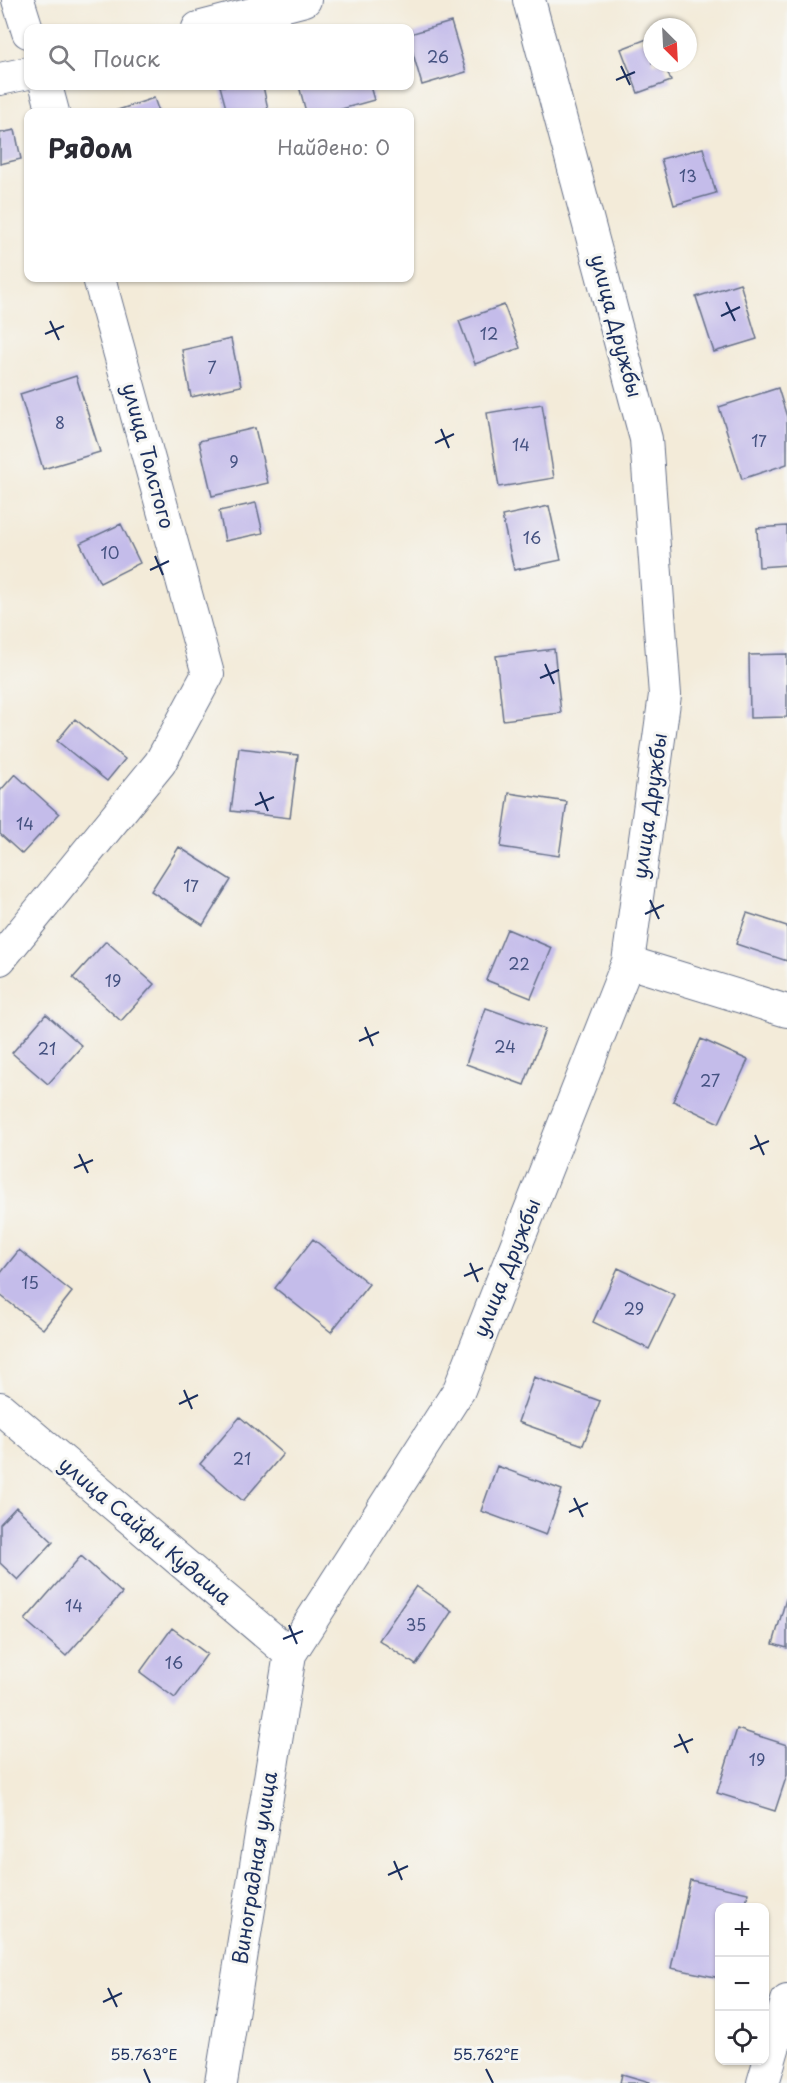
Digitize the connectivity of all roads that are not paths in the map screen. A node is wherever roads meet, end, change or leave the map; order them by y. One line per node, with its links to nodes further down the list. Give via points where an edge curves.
1 (18, 0): 4 (street)
2 (304, 0): 5 (street)
3 (529, 0): 12 (street, улица Дружбы, via 646,439 665,695)
4 (26, 24)
5 (213, 24)
6 (24, 74): 7 (street)
7 (0, 79)
8 (47, 90): 9 (street)
9 (52, 108)
10 (100, 282): 11 (street, улица Толстого, via 208,674 160,763)
11 (0, 959)
12 (628, 962): 13 (street); 15 (street, улица Дружбы, via 459,1390)
13 (787, 1011)
14 (0, 1408): 15 (street, улица Сайфи Кудаша)
15 (290, 1654): 17 (street, Виноградная улица)
16 (787, 2001): 18 (street)
17 (221, 2083)
18 (763, 2083)

